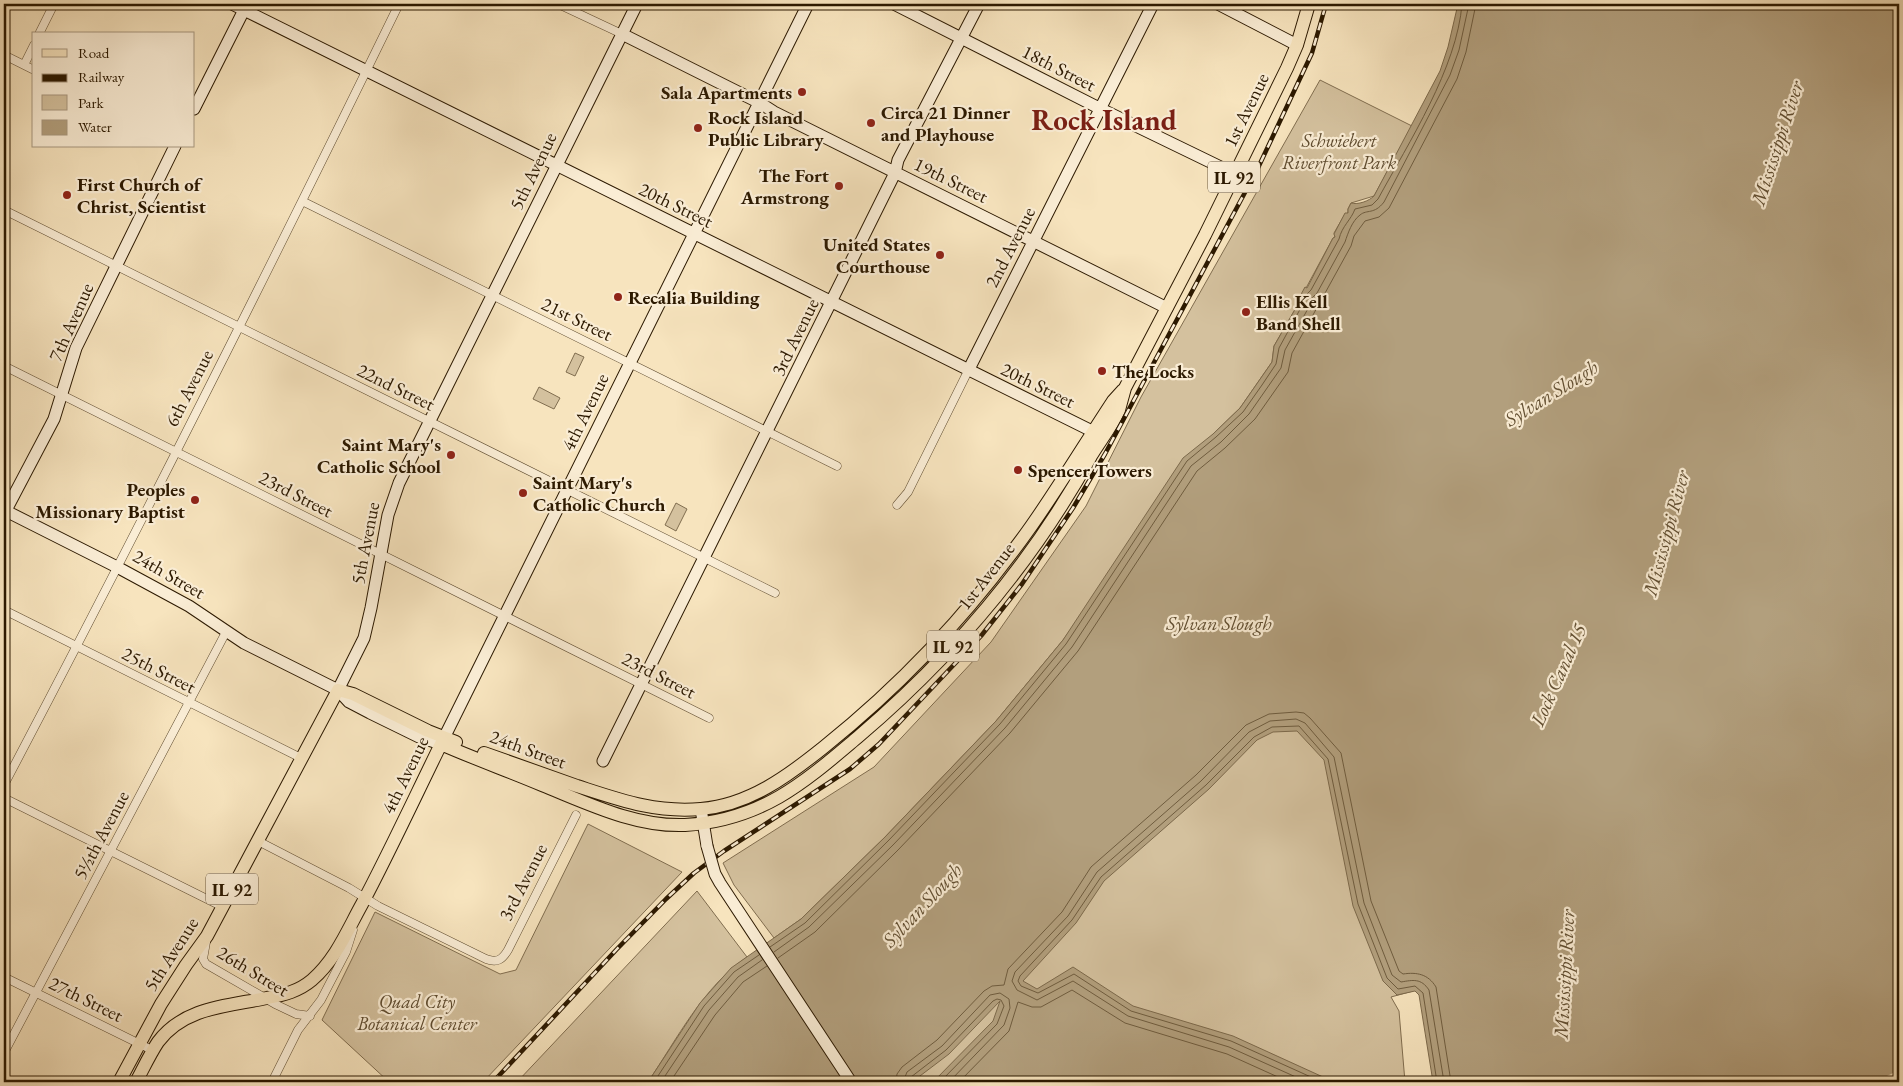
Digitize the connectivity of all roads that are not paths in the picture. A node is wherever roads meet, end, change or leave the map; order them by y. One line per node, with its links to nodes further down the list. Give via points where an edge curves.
1 (54, 4): 13 (street)
2 (232, 4): 12 (street, 20th Street)
3 (399, 4): 21 (street, 6th Avenue)
4 (558, 4): 14 (street, 19th Street)
5 (637, 4): 14 (street, 5th Avenue)
6 (808, 4): 22 (street, 4th Avenue)
7 (894, 4): 15 (street, 18th Street)
8 (978, 4): 15 (street, 3rd Avenue)
9 (1153, 4): 24 (street, 2nd Avenue)
10 (1218, 4): 16 (street)
11 (1310, 4): 16 (main road, 1st Avenue / IL 92)
12 (245, 7): 21 (street, 20th Street); 23 (street)
13 (40, 32)
14 (622, 34): 22 (street, 19th Street); 26 (street, 5th Avenue)
15 (961, 38): 24 (street, 18th Street); 27 (street, 3rd Avenue, via 898,160)
16 (1297, 44): 28 (main road, 1st Avenue / IL 92)
17 (32, 49): 19 (street)
18 (4, 55): 19 (street)
19 (24, 65): 20 (street)
20 (32, 69)
21 (366, 71): 26 (street, 20th Street); 29 (street, 6th Avenue)
22 (760, 103): 27 (street, 19th Street); 31 (street, 4th Avenue)
23 (195, 107)
24 (1100, 109): 28 (street, 18th Street); 32 (street, 2nd Avenue)
25 (174, 148): 33 (street, 7th Avenue)
26 (556, 165): 31 (street, 20th Street); 34 (street, 5th Avenue)
27 (895, 173): 32 (street, 19th Street); 35 (street, 3rd Avenue)
28 (1235, 174): 36 (main road, 1st Avenue / IL 92)
29 (302, 201): 34 (street, 21st Street); 37 (street, 6th Avenue)
30 (4, 210): 33 (street, 22nd Street)
31 (694, 233): 35 (street, 20th Street); 38 (street, 4th Avenue)
32 (1033, 241): 36 (street, 19th Street); 40 (street, 2nd Avenue)
33 (116, 266): 37 (street, 22nd Street); 41 (street, 7th Avenue, via 68,367)
34 (493, 296): 38 (street, 21st Street); 42 (street, 5th Avenue)
35 (833, 301): 40 (street, 20th Street); 43 (street, 3rd Avenue)
36 (1167, 308): 44 (main road, 1st Avenue / IL 92, via 1125,388 1119,409)
37 (238, 327): 42 (street, 22nd Street); 45 (street, 6th Avenue)
38 (630, 363): 43 (street, 21st Street); 47 (street, 4th Avenue)
39 (4, 366): 41 (street, 23rd Street)
40 (969, 369): 44 (street, 20th Street); 48 (street, 2nd Avenue, via 908,492)
41 (62, 395): 45 (street, 23rd Street); 49 (street, 7th Avenue, via 54,419)
42 (430, 421): 47 (street, 22nd Street); 50 (street, 5th Avenue, via 392,500)
43 (768, 431): 46 (street, 21st Street); 51 (street, 3rd Avenue)
44 (1098, 434): 67 (main road, 1st Avenue / IL 92, via 985,587 892,688 836,738 776,783 735,802); 69 (main road, 1st Avenue / IL 92, via 1054,517 1008,580 960,638 902,698 838,754 784,794 750,810)
45 (176, 452): 50 (street, 23rd Street); 52 (street, 6th Avenue)
46 (836, 466)
47 (567, 489): 51 (street, 22nd Street); 55 (street, 4th Avenue)
48 (897, 505)
49 (4, 512): 52 (street, 24th Street)
50 (381, 554): 55 (street, 23rd Street); 59 (street, 5th Avenue, via 364,638)
51 (705, 557): 53 (street, 22nd Street); 58 (street, 3rd Avenue)
52 (117, 567): 56 (street, 24th Street, via 189,606); 57 (street, 6th Avenue)
53 (775, 592)
54 (4, 610): 57 (street, 25th Street)
55 (505, 616): 58 (street, 23rd Street); 62 (street, 4th Avenue)
56 (226, 632): 59 (street, 24th Street); 60 (street, 5½th Avenue)
57 (77, 647): 60 (street, 25th Street); 65 (street, 6th Avenue)
58 (642, 685): 61 (street, 23rd Street); 64 (street, 3rd Avenue)
59 (338, 690): 62 (main road, 24th Street / IL 92, via 352,694); 63 (main road, 5th Avenue / IL 92)
60 (188, 703): 63 (street, 25th Street); 71 (street, 5½th Avenue)
61 (709, 718)
62 (443, 741): 67 (main road, 24th Street / IL 92, via 630,803 658,809); 69 (main road, 24th Street / IL 92, via 572,797 628,817 656,823); 72 (main road, 4th Avenue)
63 (301, 758): 70 (main road, 5th Avenue / IL 92)
64 (603, 761)
65 (4, 785)
66 (4, 798): 71 (street)
67 (701, 809): 69 (street)
68 (576, 815): 72 (street, 3rd Avenue, via 508,950 496,962 478,956)
69 (702, 823): 86 (street, bridge, via 720,883)
70 (258, 841): 72 (street); 73 (main road, 5th Avenue / IL 92)
71 (110, 852): 73 (street); 77 (street, 5½th Avenue)
72 (367, 895): 74 (main road)
73 (223, 907): 75 (main road, 5th Avenue / IL 92)
74 (354, 918): 78 (main road, via 331,960 310,981 283,996); 79 (street, via 346,952)
75 (207, 936): 78 (street, 26th Street, via 204,962); 80 (main road, 5th Avenue / IL 92, via 165,997)
76 (4, 977): 77 (street, 27th Street)
77 (36, 993): 80 (street, 27th Street); 82 (street, 5½th Avenue)
78 (265, 999): 79 (street, 26th Street, via 296,1014); 81 (main road, via 192,1014 178,1021)
79 (310, 1016): 85 (street, via 298,1030)
80 (139, 1043): 81 (street, 27th Street); 83 (main road, 5th Avenue / IL 92)
81 (154, 1051): 84 (main road)
82 (4, 1053)
83 (119, 1082)
84 (136, 1082)
85 (272, 1082)
86 (851, 1082)

